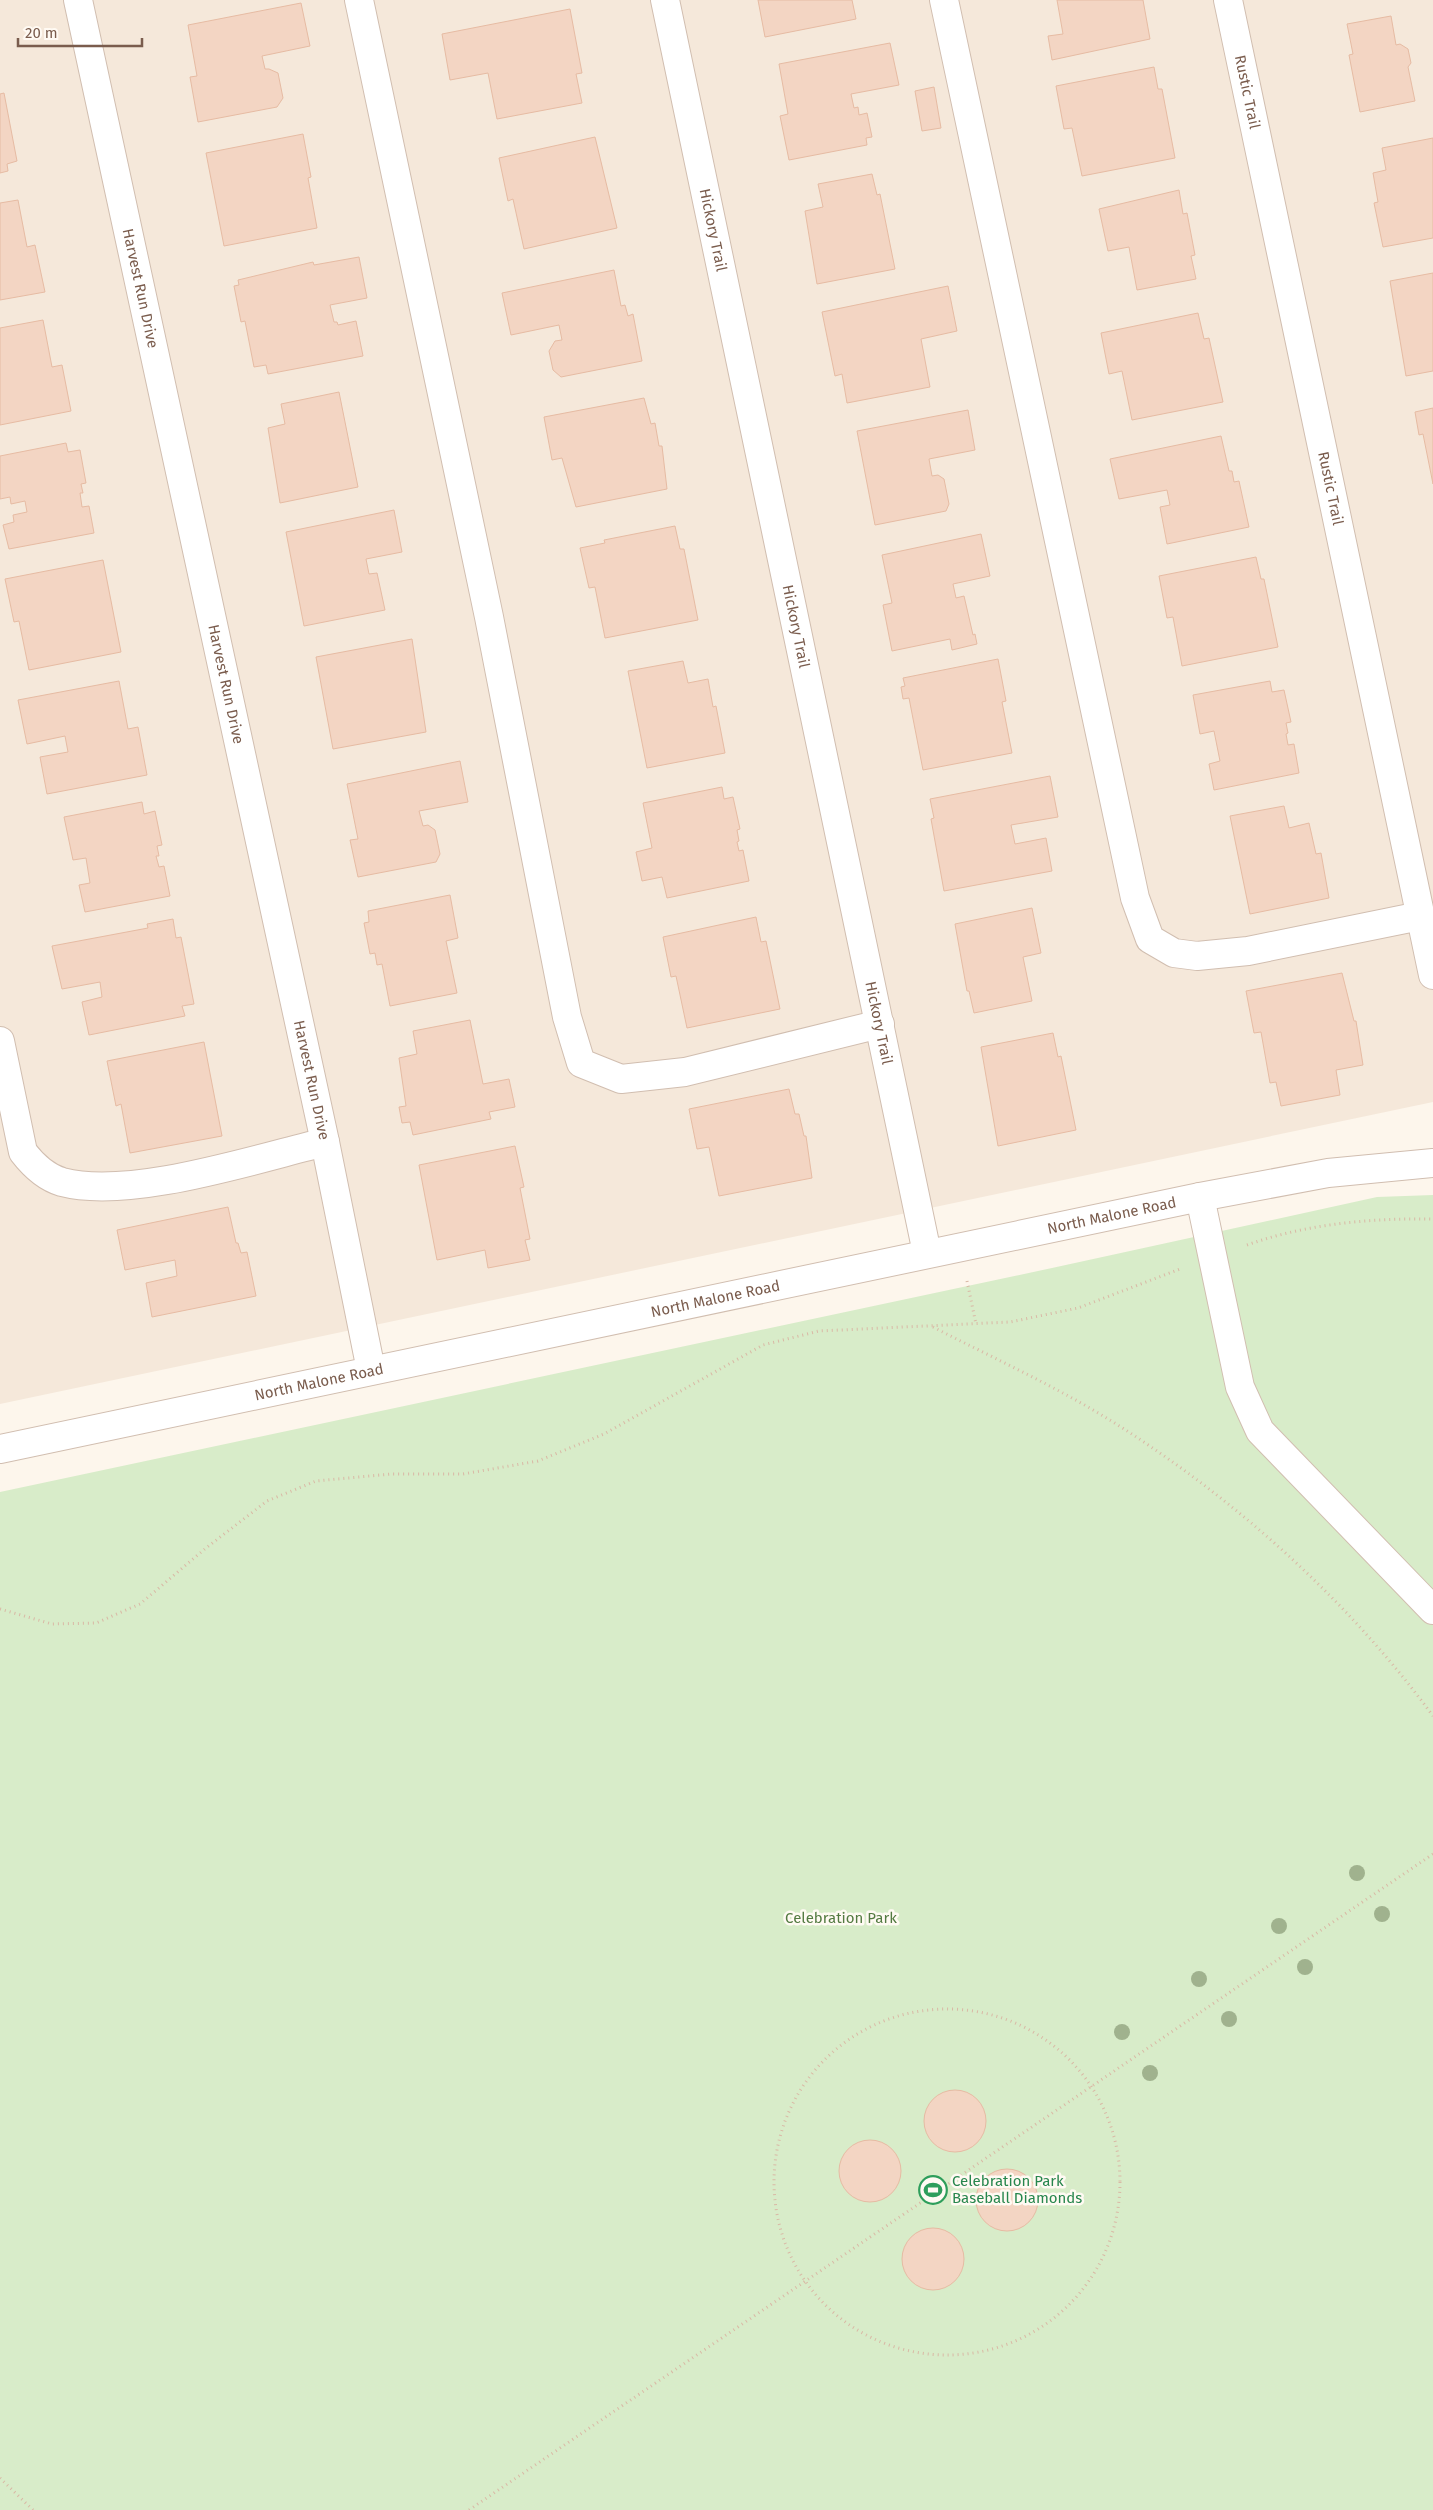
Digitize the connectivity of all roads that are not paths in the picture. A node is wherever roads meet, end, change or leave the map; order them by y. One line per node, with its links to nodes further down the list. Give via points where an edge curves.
1 (78, 0): 10 (street, Harvest Run Drive)
2 (358, 0): 8 (street, via 488,617 567,1017 581,1063 621,1079 685,1072)
3 (665, 0): 8 (street, Hickory Trail)
4 (944, 0): 6 (street, via 1135,898 1150,939 1174,953 1197,956 1248,951)
5 (1228, 0): 6 (street, Rustic Trail)
6 (1420, 916): 7 (street, Rustic Trail)
7 (1433, 975)
8 (880, 1024): 13 (street, Hickory Trail)
9 (0, 1041): 10 (street, via 23,1152 34,1167 61,1182 102,1186 162,1181)
10 (325, 1142): 14 (street, Harvest Run Drive)
11 (1433, 1162): 12 (street, North Malone Road, via 1328,1173)
12 (1200, 1197): 13 (street, North Malone Road); 16 (street, via 1240,1387 1260,1431)
13 (927, 1252): 14 (street, North Malone Road)
14 (371, 1370): 15 (street, North Malone Road)
15 (0, 1449)
16 (1433, 1610)

